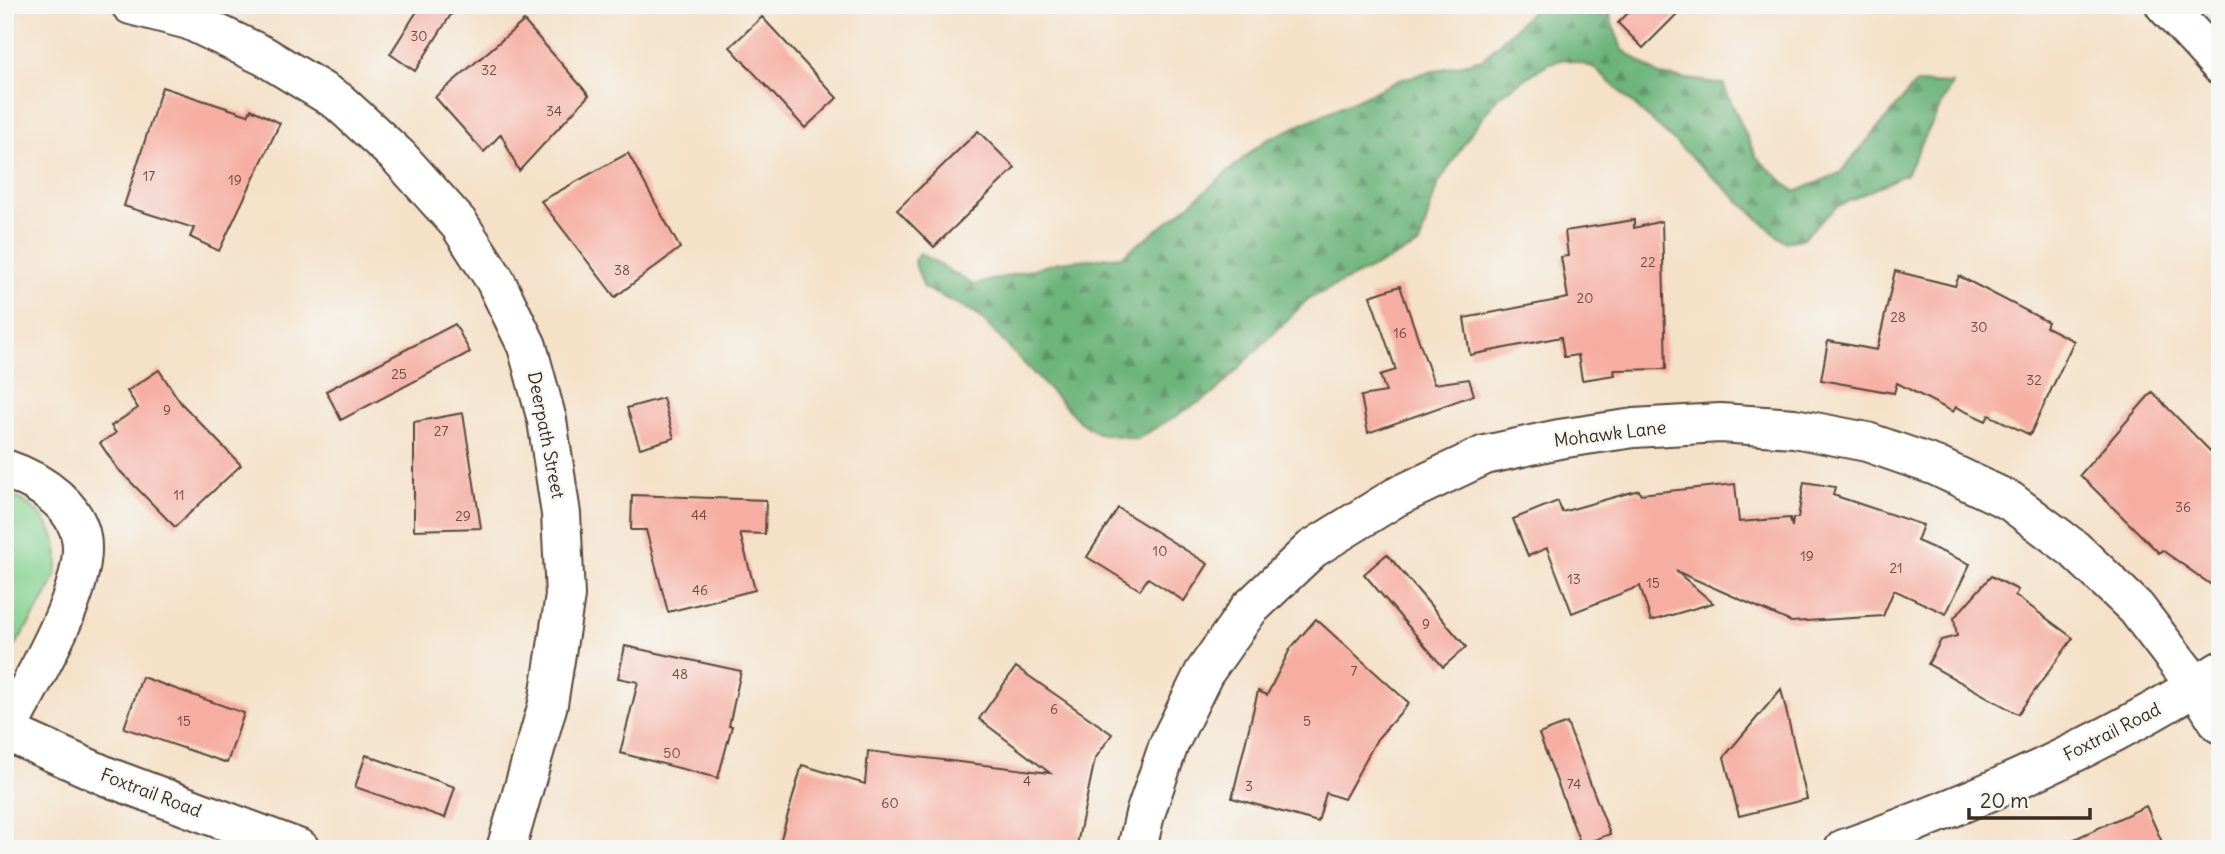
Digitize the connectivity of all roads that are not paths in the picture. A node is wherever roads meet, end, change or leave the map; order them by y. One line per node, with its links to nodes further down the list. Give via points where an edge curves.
1 (131, 5): 9 (street, Deerpath Street, via 189,20 264,56 338,101 399,157 459,224 495,281 527,346 547,420 561,514 565,596 548,704)
2 (2165, 5): 3 (street)
3 (2220, 65)
4 (5, 469): 7 (street, via 24,476 65,506 83,547 71,600)
5 (2208, 678): 6 (street, Mohawk Lane); 10 (street, Mohawk Lane, via 2074,549 2010,501 1936,466 1867,442 1794,428 1720,423 1634,428 1559,439 1485,455 1396,497 1312,549 1249,609 1204,673 1169,744); 11 (street, Foxtrail Road, via 2120,730 2006,784)
6 (2220, 724)
7 (6, 731): 8 (street, Foxtrail Road, via 108,777)
8 (300, 849)
9 (506, 849)
10 (1137, 849)
11 (1844, 849)

